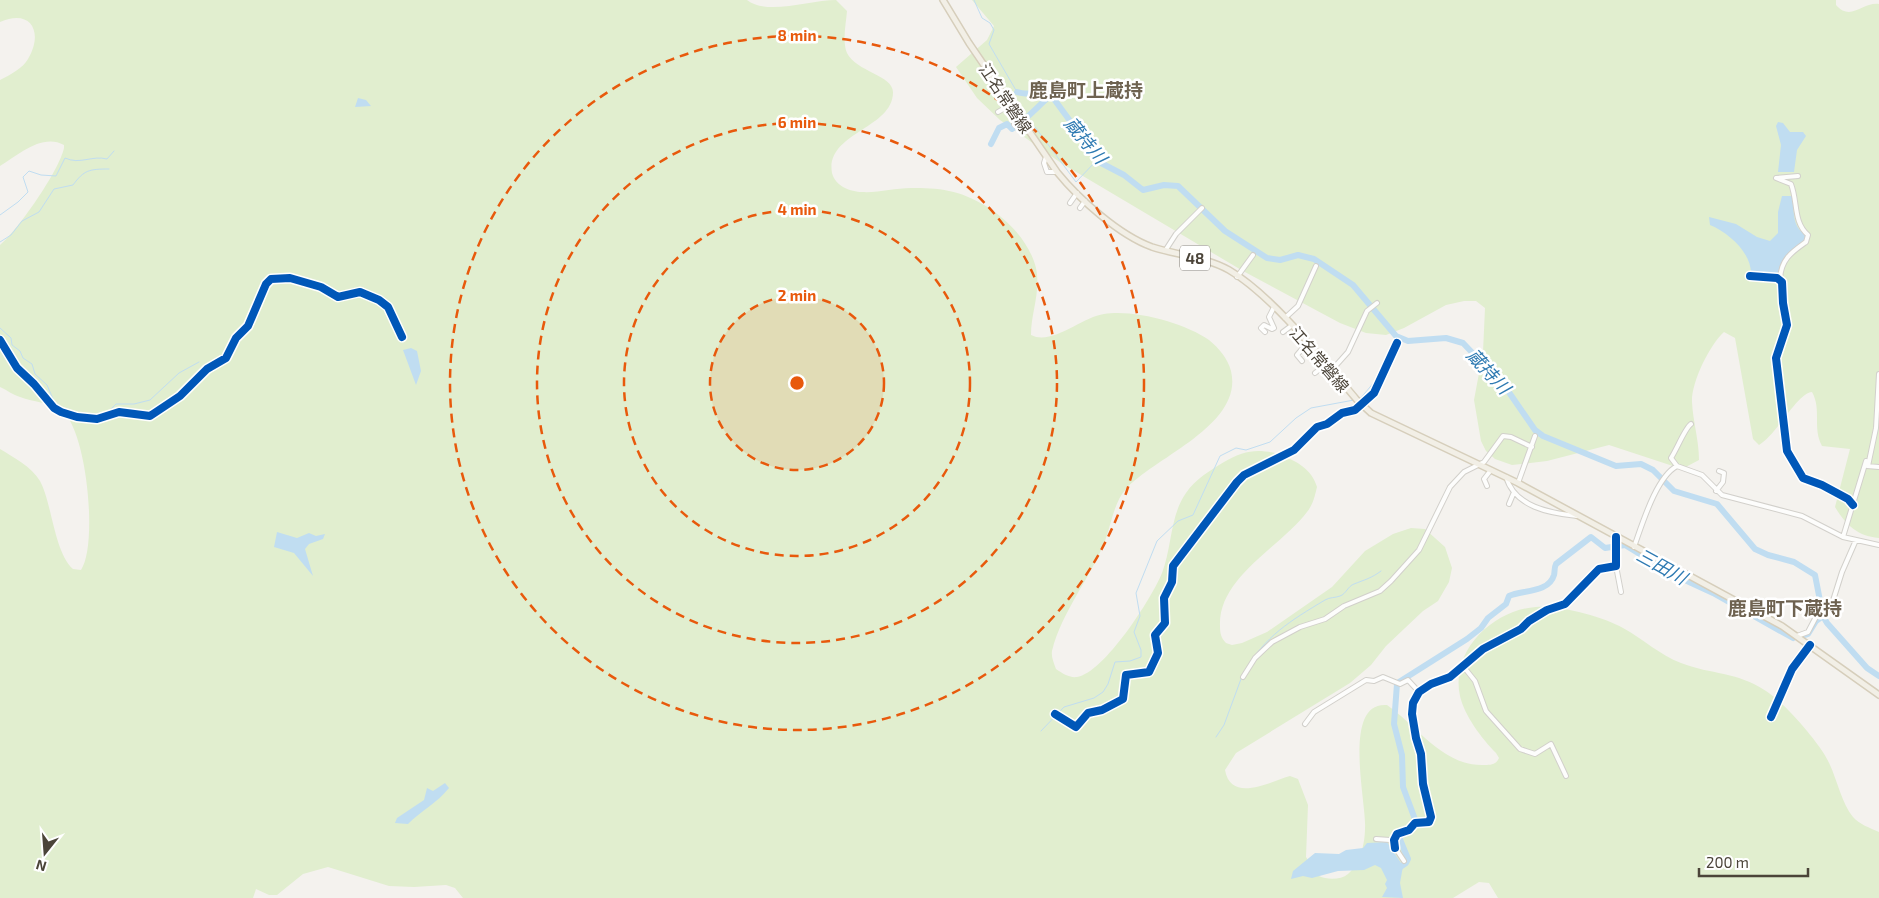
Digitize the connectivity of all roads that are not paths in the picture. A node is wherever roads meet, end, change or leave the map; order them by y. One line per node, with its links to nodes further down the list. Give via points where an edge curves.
1 (943, 0): 2 (main road, 江名常磐線 / 48)
2 (1010, 105): 3 (street); 4 (main road, 江名常磐線 / 48)
3 (998, 112)
4 (1015, 112): 5 (main road, 江名常磐線 / 48); 5 (street, via 1016,127)
5 (1028, 131): 7 (main road, 江名常磐線 / 48)
6 (1798, 176): 17 (street, via 1776,178 1791,184 1798,224 1808,235 1806,242 1791,251 1784,261)
7 (1076, 193): 8 (main road, 江名常磐線 / 48); 9 (street)
8 (1085, 201): 10 (street); 12 (main road, 江名常磐線 / 48, via 1136,239)
9 (1070, 203)
10 (1080, 208)
11 (1202, 208): 12 (street, via 1176,234)
12 (1165, 251): 16 (main road, 江名常磐線 / 48, via 1214,263)
13 (1253, 255): 16 (street)
14 (1316, 266): 20 (street, via 1298,306)
15 (1750, 276): 17 (street)
16 (1237, 277): 19 (main road, 江名常磐線 / 48)
17 (1780, 279): 50 (street, via 1787,324 1776,358 1787,451 1803,478 1848,499)
18 (1377, 303): 30 (street, via 1367,311 1348,352)
19 (1274, 307): 20 (main road, 江名常磐線 / 48); 22 (street, via 1269,315 1274,328 1264,325 1261,328)
20 (1285, 318): 21 (main road, 江名常磐線 / 48)
21 (1291, 326): 23 (street); 26 (main road, 江名常磐線 / 48)
22 (1265, 332)
23 (1283, 332)
24 (402, 337): 25 (street, via 388,307 374,297 360,292 338,297 321,287 290,278 271,279 248,326 236,338 226,358 207,369 180,396 150,416 119,412 97,419 73,416 54,408 17,368)
25 (0, 340)
26 (1307, 343): 28 (street, via 1297,355); 29 (main road, 江名常磐線 / 48)
27 (1397, 343): 33 (street, via 1374,393)
28 (1302, 361)
29 (1325, 365): 30 (main road, 江名常磐線 / 48); 31 (street)
30 (1331, 371): 33 (main road, 江名常磐線 / 48)
31 (1314, 373)
32 (1879, 374): 40 (street, via 1876,428)
33 (1362, 405): 38 (main road, 江名常磐線 / 48, via 1382,420); 65 (street, via 1317,427 1294,450 1237,482 1173,566 1172,582 1164,598 1165,623 1155,635 1156,660 1146,674 1126,675 1123,699 1088,713 1076,728)
34 (1691, 424): 39 (street, via 1671,458)
35 (1535, 436): 36 (street)
36 (1532, 447): 38 (street, via 1503,436); 45 (street)
37 (1866, 461): 40 (street)
38 (1480, 465): 42 (main road, 江名常磐線 / 48); 62 (street, via 1464,472 1450,487 1416,555 1391,582 1325,619 1300,627 1272,642 1255,658)
39 (1677, 466): 47 (street, via 1702,475); 56 (street, via 1660,486)
40 (1866, 466): 41 (street); 50 (street)
41 (1879, 467)
42 (1491, 470): 44 (main road, 江名常磐線 / 48); 46 (street, via 1484,479)
43 (1719, 471): 47 (street, via 1724,473 1724,478)
44 (1506, 477): 45 (main road, 江名常磐線 / 48); 48 (street)
45 (1518, 483): 51 (main road, 江名常磐線 / 48)
46 (1487, 486)
47 (1716, 491): 53 (street, via 1802,516)
48 (1514, 492): 49 (street); 51 (street, via 1526,504)
49 (1509, 504)
50 (1853, 505): 53 (street)
51 (1577, 516): 52 (main road, 江名常磐線 / 48)
52 (1616, 537): 56 (main road, 江名常磐線 / 48); 57 (street)
53 (1843, 537): 54 (street)
54 (1856, 540): 55 (street); 59 (street, via 1830,610 1818,613 1808,632)
55 (1879, 546)
56 (1634, 547): 59 (main road, 江名常磐線 / 48)
57 (1616, 566): 58 (street); 61 (street, via 1599,569 1565,604 1547,610 1521,629 1483,649)
58 (1621, 592)
59 (1797, 636): 60 (main road, 江名常磐線 / 48)
60 (1810, 645): 64 (main road, 江名常磐線 / 48); 66 (street, via 1792,669)
61 (1463, 666): 63 (street, via 1450,677); 68 (street, via 1475,681 1486,711 1507,736 1530,754 1551,744)
62 (1243, 677)
63 (1419, 692): 67 (street, via 1408,680 1400,684 1383,677 1366,680 1314,712); 70 (street, via 1412,714 1422,754 1423,784 1432,812 1429,822 1416,823 1395,836)
64 (1879, 695)
65 (1055, 714)
66 (1771, 717)
67 (1305, 724)
68 (1566, 776)
69 (1376, 839): 70 (street, via 1388,839)
70 (1395, 848): 71 (street)
71 (1404, 862)

